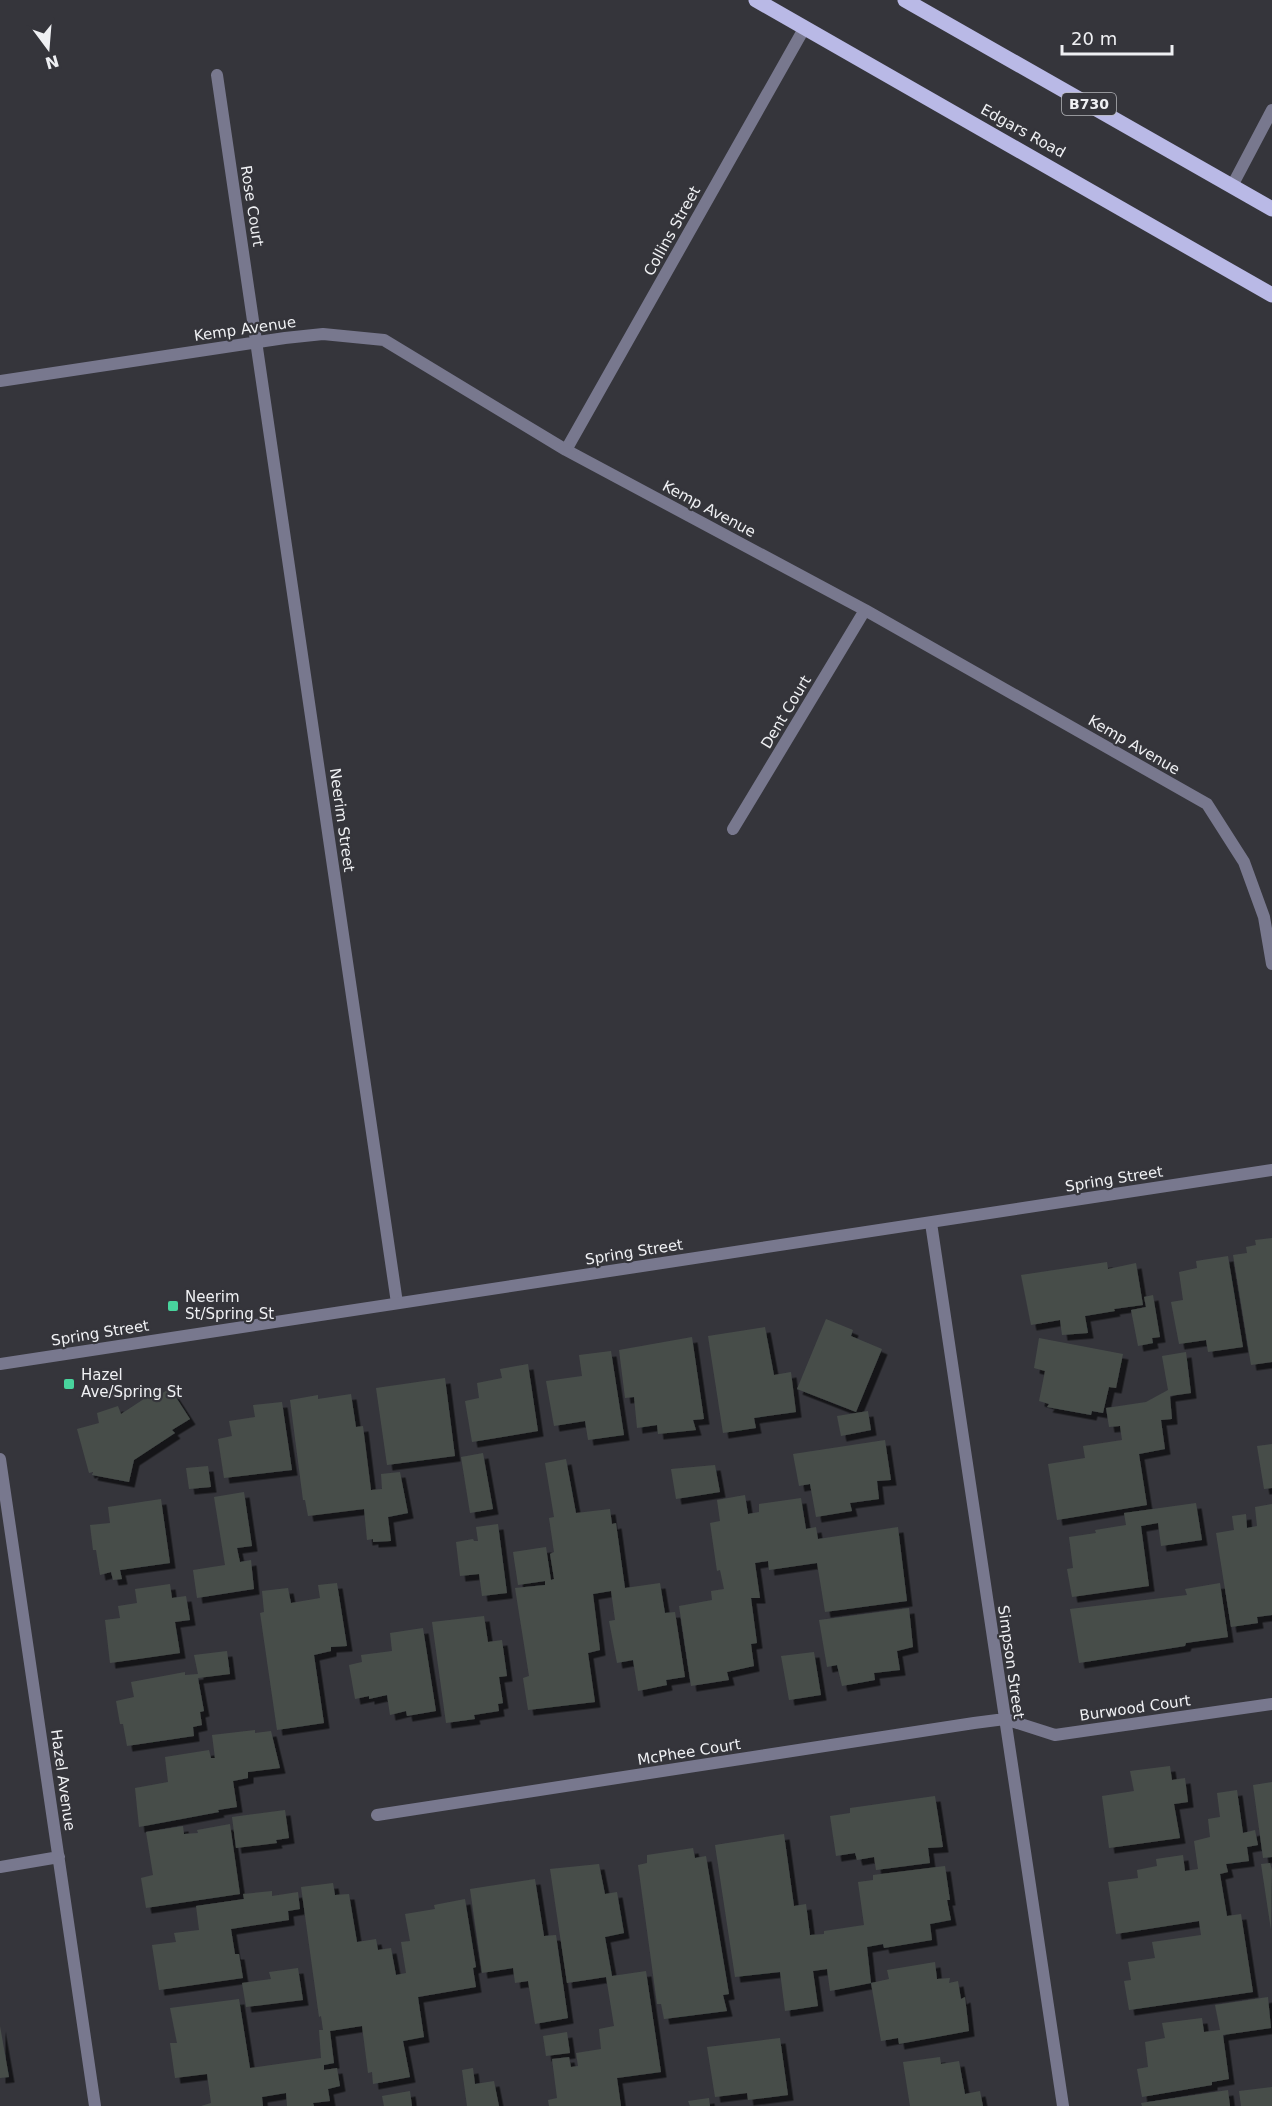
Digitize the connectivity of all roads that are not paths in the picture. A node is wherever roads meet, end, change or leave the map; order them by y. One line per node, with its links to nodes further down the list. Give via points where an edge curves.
1 (756, 0): 3 (main road, Edgars Road)
2 (905, 0): 6 (main road, B730)
3 (805, 27): 8 (main road, Edgars Road); 11 (street, Collins Street)
4 (217, 75): 9 (street, Rose Court)
5 (1272, 110): 6 (street)
6 (1232, 186): 7 (main road, B730)
7 (1272, 209)
8 (1272, 295)
9 (257, 342): 10 (street, Kemp Avenue); 11 (street, Kemp Avenue, via 323,334 384,340); 17 (street, Neerim Street)
10 (0, 381)
11 (566, 450): 12 (street, Kemp Avenue)
12 (865, 610): 13 (street, Dent Court); 14 (street, Kemp Avenue, via 1207,804 1244,862 1264,917)
13 (733, 829)
14 (1272, 964)
15 (1272, 1170): 16 (street, Spring Street)
16 (931, 1223): 17 (street, Spring Street); 21 (street, Simpson Street)
17 (397, 1303): 18 (street, Spring Street)
18 (0, 1364)
19 (0, 1459): 23 (street, Hazel Avenue)
20 (1272, 1704): 21 (street, Burwood Court, via 1055,1735)
21 (1005, 1719): 22 (street, McPhee Court); 26 (street, Simpson Street)
22 (377, 1815)
23 (59, 1857): 24 (street); 25 (street, Hazel Avenue)
24 (0, 1867)
25 (95, 2106)
26 (1063, 2106)

